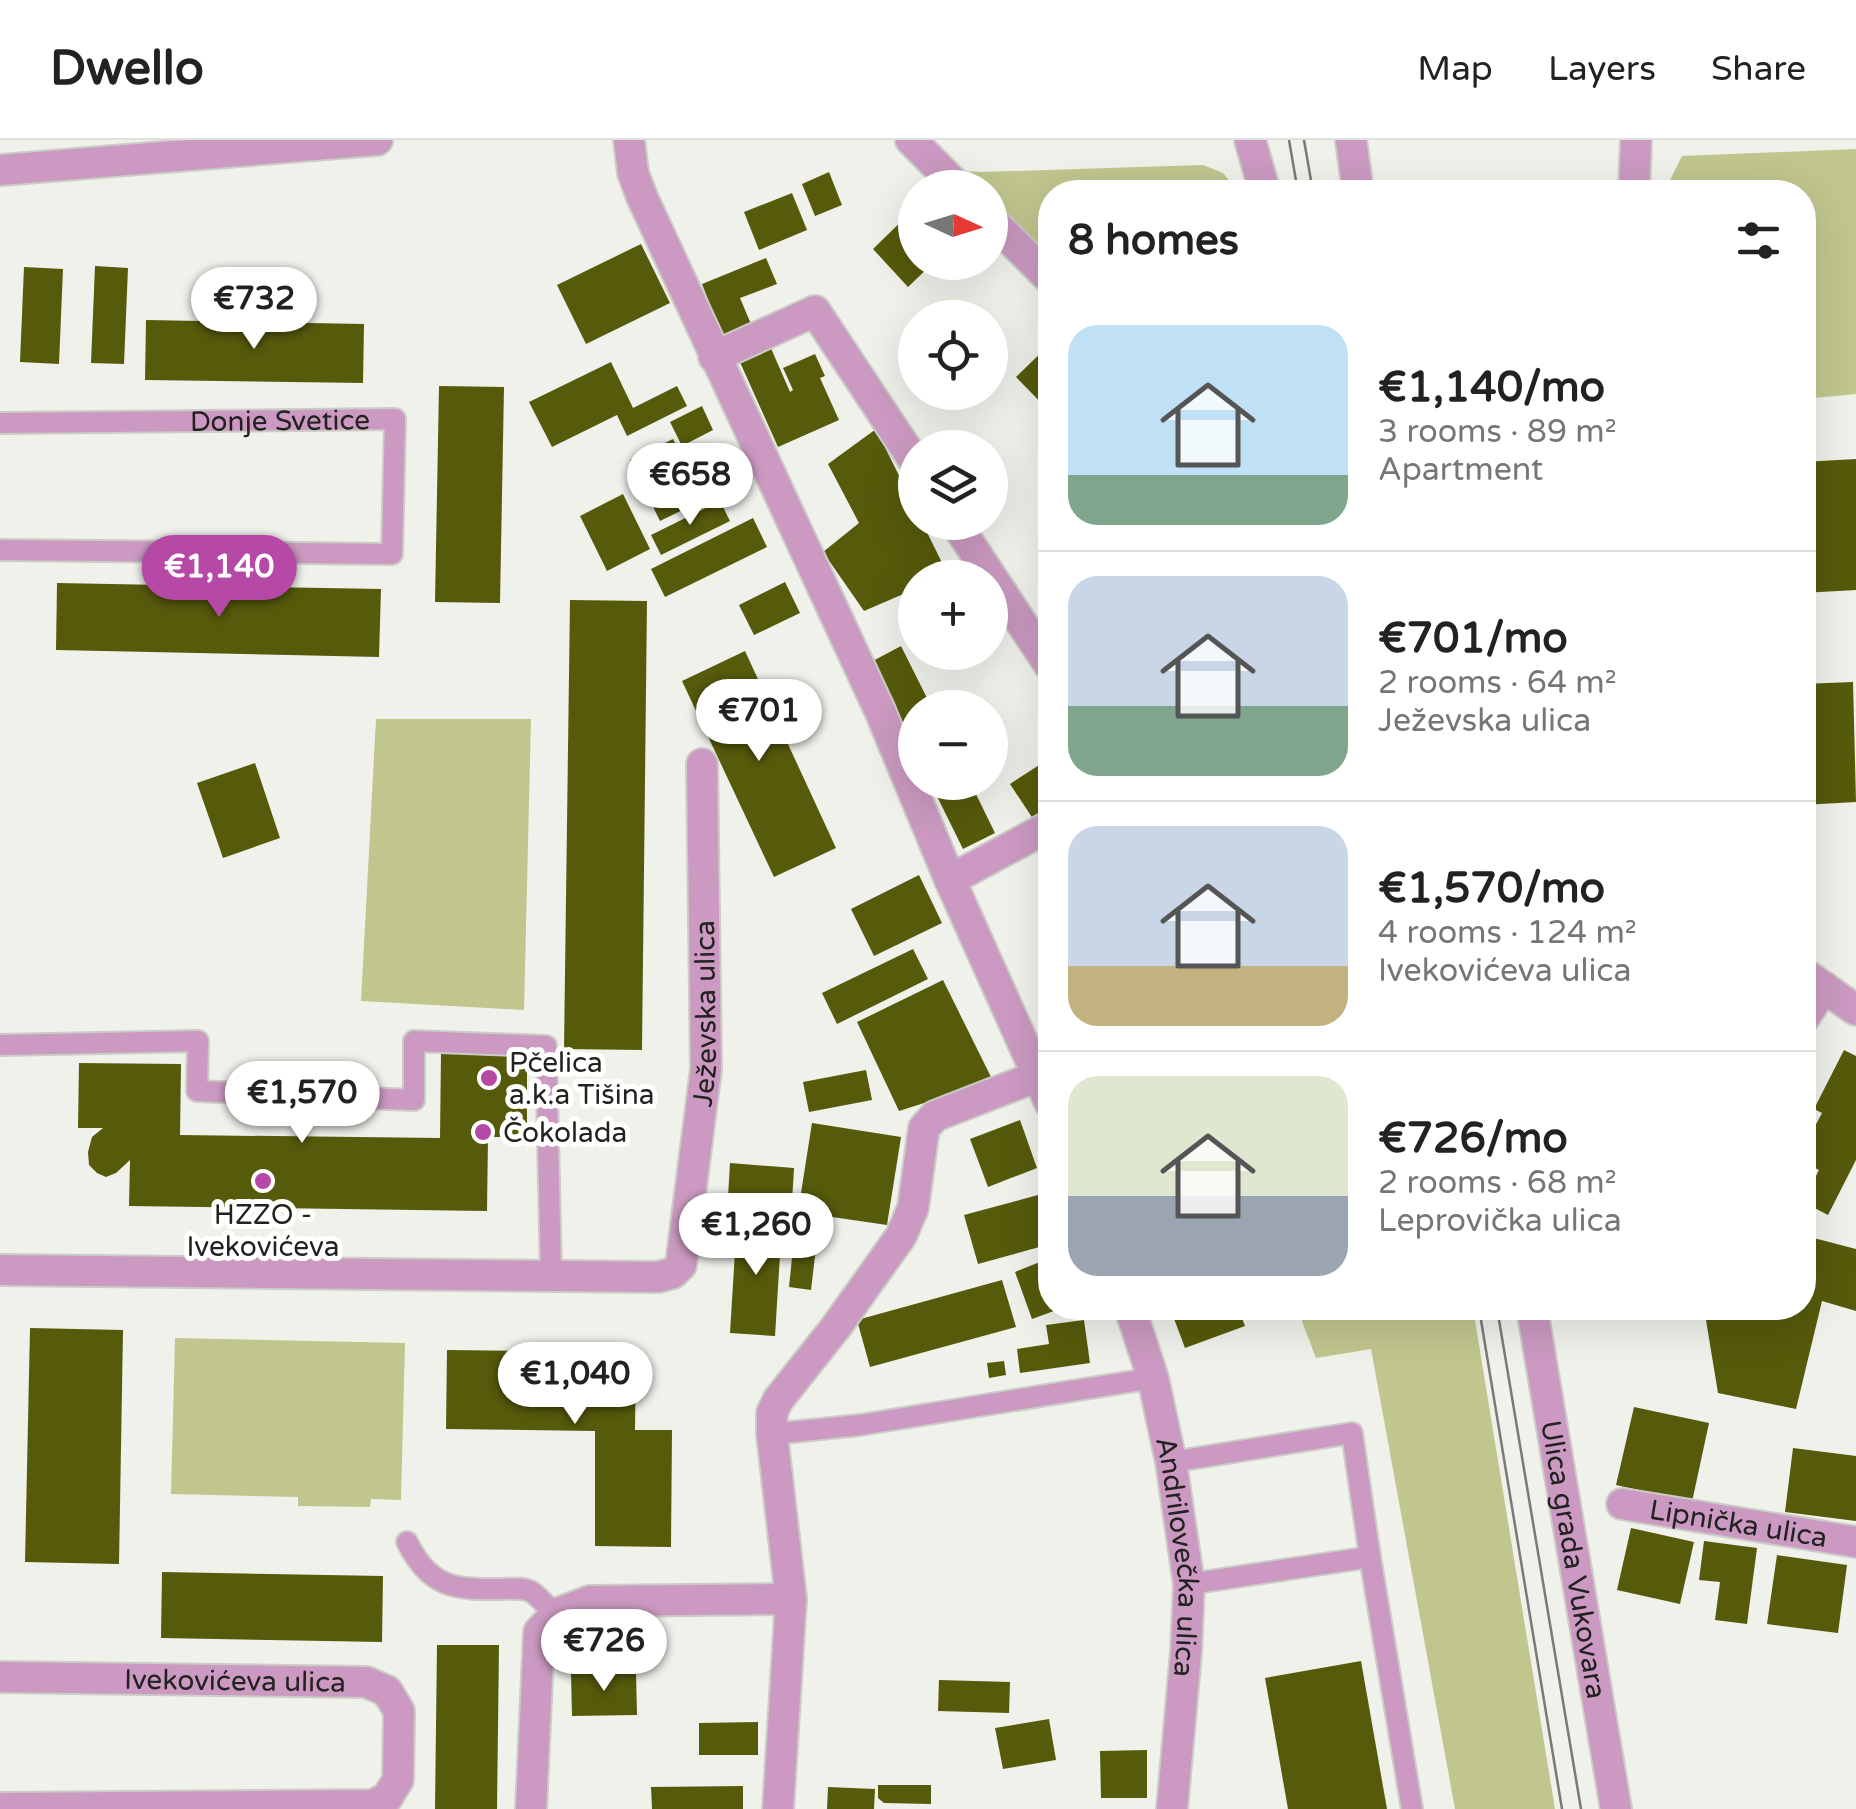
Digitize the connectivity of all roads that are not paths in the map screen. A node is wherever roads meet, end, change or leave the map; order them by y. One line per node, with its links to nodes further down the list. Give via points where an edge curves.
1 (377, 140): 7 (street)
2 (629, 140): 15 (street, via 642,197)
3 (911, 140): 9 (street)
4 (1250, 140): 10 (street)
5 (1351, 140): 11 (street)
6 (1636, 140): 12 (street)
7 (193, 147): 8 (street)
8 (0, 170)
9 (941, 170)
10 (1262, 180)
11 (1356, 180)
12 (1634, 180)
13 (1008, 237): 14 (street)
14 (1038, 267)
15 (714, 356): 17 (street, via 816,311); 23 (street, via 880,711)
16 (0, 423): 19 (lane, Donje Svetice, via 395,419 392,554)
17 (898, 436)
18 (967, 540): 20 (street)
19 (0, 550)
20 (1038, 648)
21 (702, 764): 30 (street, Ježevska ulica, via 706,1069 681,1265 658,1278)
22 (1038, 832): 23 (street)
23 (950, 880): 27 (street)
24 (1816, 982): 25 (street)
25 (1856, 1010)
26 (0, 1045): 30 (lane, via 198,1041 197,1091 414,1100 414,1041 546,1046)
27 (1038, 1076)
28 (1038, 1090): 34 (street, via 936,1116 924,1128 913,1208 901,1236 778,1400)
29 (0, 1270): 30 (street)
30 (552, 1276)
31 (1134, 1320): 33 (street, Andrilovečka ulica)
32 (1534, 1320): 51 (street, Ulica grada Vukovara)
33 (1152, 1378): 34 (lane); 35 (street, Andrilovečka ulica)
34 (772, 1434): 41 (street)
35 (1171, 1462): 39 (lane, via 1352,1433); 40 (street, Andrilovečka ulica)
36 (1622, 1504): 38 (street, Lipnička ulica)
37 (407, 1542): 42 (lane, via 425,1573 442,1582 472,1590 522,1589)
38 (1856, 1542)
39 (1370, 1557): 40 (lane); 50 (lane)
40 (1188, 1584): 44 (street, Andrilovečka ulica)
41 (791, 1599): 42 (street, via 590,1601); 47 (street)
42 (556, 1614): 46 (street, via 539,1632)
43 (0, 1677): 45 (street, Ivekovićeva ulica, via 366,1682 387,1691 400,1711 398,1780 373,1805)
44 (1177, 1777): 48 (street, Andrilovečka ulica); 49 (street)
45 (0, 1808)
46 (531, 1809)
47 (778, 1809)
48 (1172, 1809)
49 (1192, 1809)
50 (1412, 1809)
51 (1616, 1809)

